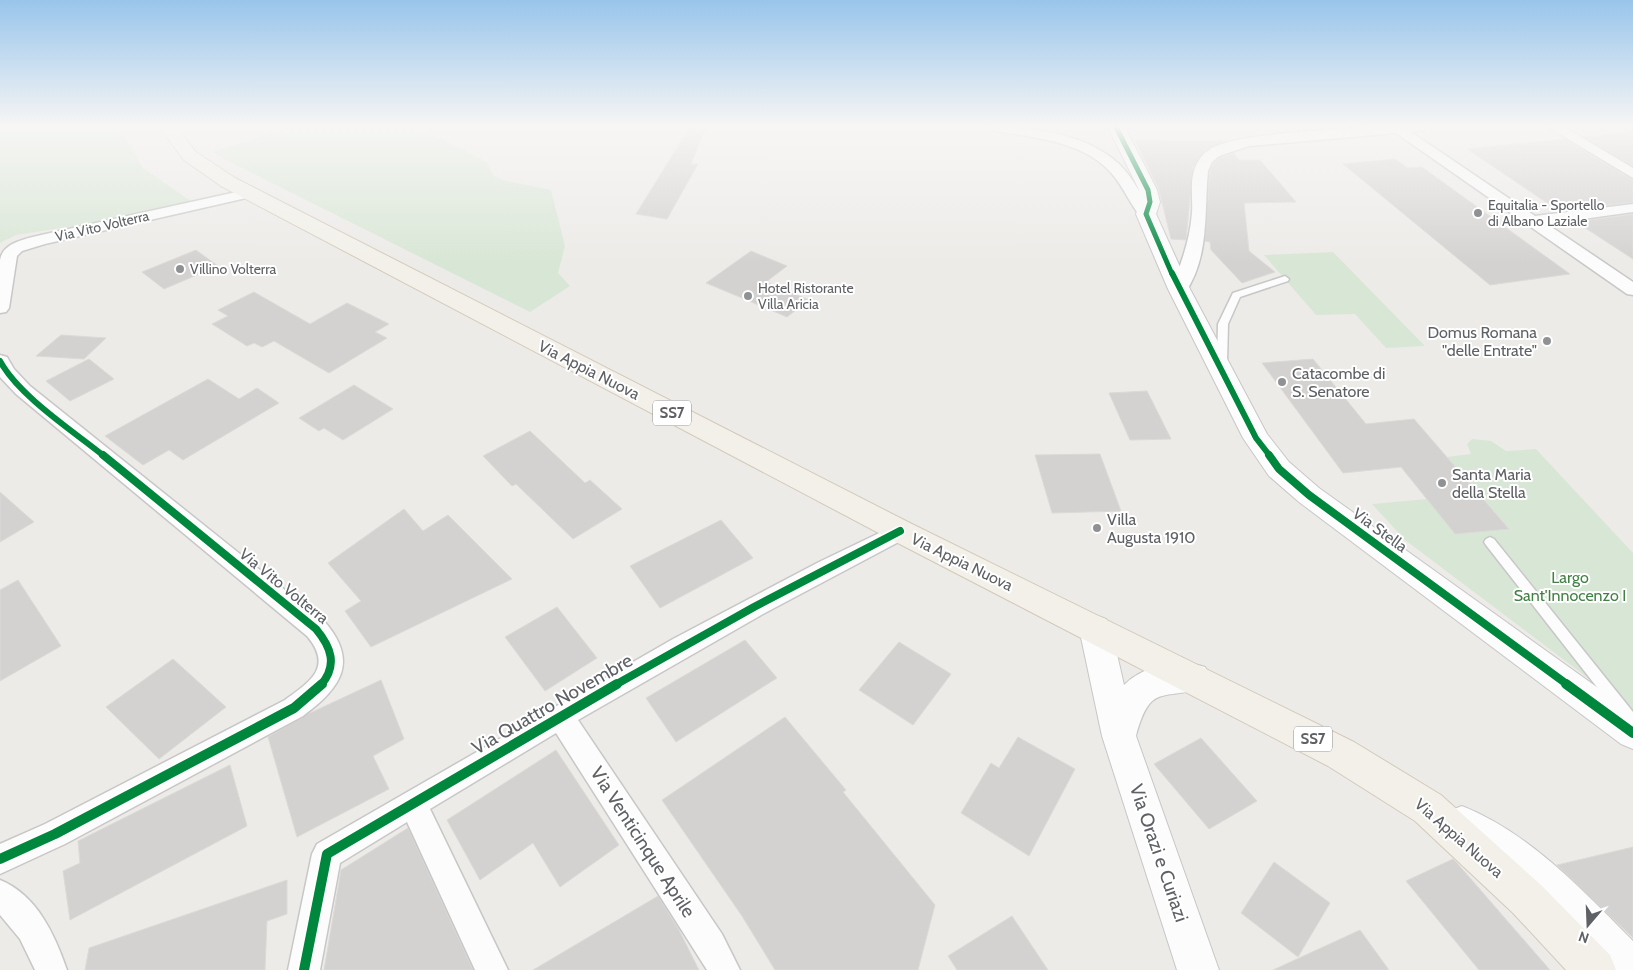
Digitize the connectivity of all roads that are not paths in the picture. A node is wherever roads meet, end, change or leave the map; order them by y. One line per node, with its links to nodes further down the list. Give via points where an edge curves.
1 (213, 172): 6 (main road, Via Appia Nuova / SS7)
2 (1118, 172): 8 (street)
3 (1139, 172): 8 (street, via 1148,190 1150,202)
4 (1202, 172): 11 (street, via 1196,241)
5 (1461, 172): 9 (street)
6 (250, 193): 13 (street, Via Vito Volterra, via 16,248 8,258); 16 (main road, Via Appia Nuova / SS7)
7 (1633, 208): 9 (street)
8 (1146, 214): 11 (street, Via Stella)
9 (1532, 221): 12 (street)
10 (1285, 279): 15 (lane, via 1236,295 1223,324)
11 (1179, 289): 15 (street, Via Stella)
12 (1633, 290)
13 (0, 308)
14 (0, 361): 26 (street, Via Vito Volterra, via 23,390 316,629 329,642 333,659 328,676 318,690 285,713 55,834)
15 (1222, 372): 22 (street, Via Stella, via 1261,447 1288,477)
16 (900, 530): 18 (main road, Via Appia Nuova / SS7); 20 (street, Via Quattro Novembre)
17 (1490, 542): 21 (lane)
18 (1095, 628): 19 (main road, Via Appia Nuova / SS7); 23 (street, Via Orazi e Curiazi)
19 (1193, 678): 23 (street, via 1147,684 1128,706); 25 (main road, Via Appia Nuova / SS7, via 1341,754)
20 (560, 716): 24 (street, Via Quattro Novembre); 31 (street, Via Venticinque Aprile, via 711,945)
21 (1633, 723)
22 (1633, 733)
23 (1119, 736): 32 (street, Via Orazi e Curiazi)
24 (412, 803): 29 (street, Via Quattro Novembre, via 327,854); 30 (street)
25 (1428, 808): 33 (main road, Via Appia Nuova / SS7, via 1527,899); 34 (street, via 1472,829 1518,860 1560,896)
26 (0, 859)
27 (2, 898): 28 (street, via 30,927 48,958)
28 (51, 970)
29 (304, 970)
30 (492, 970)
31 (724, 970)
32 (1198, 970)
33 (1595, 970)
34 (1632, 970)

